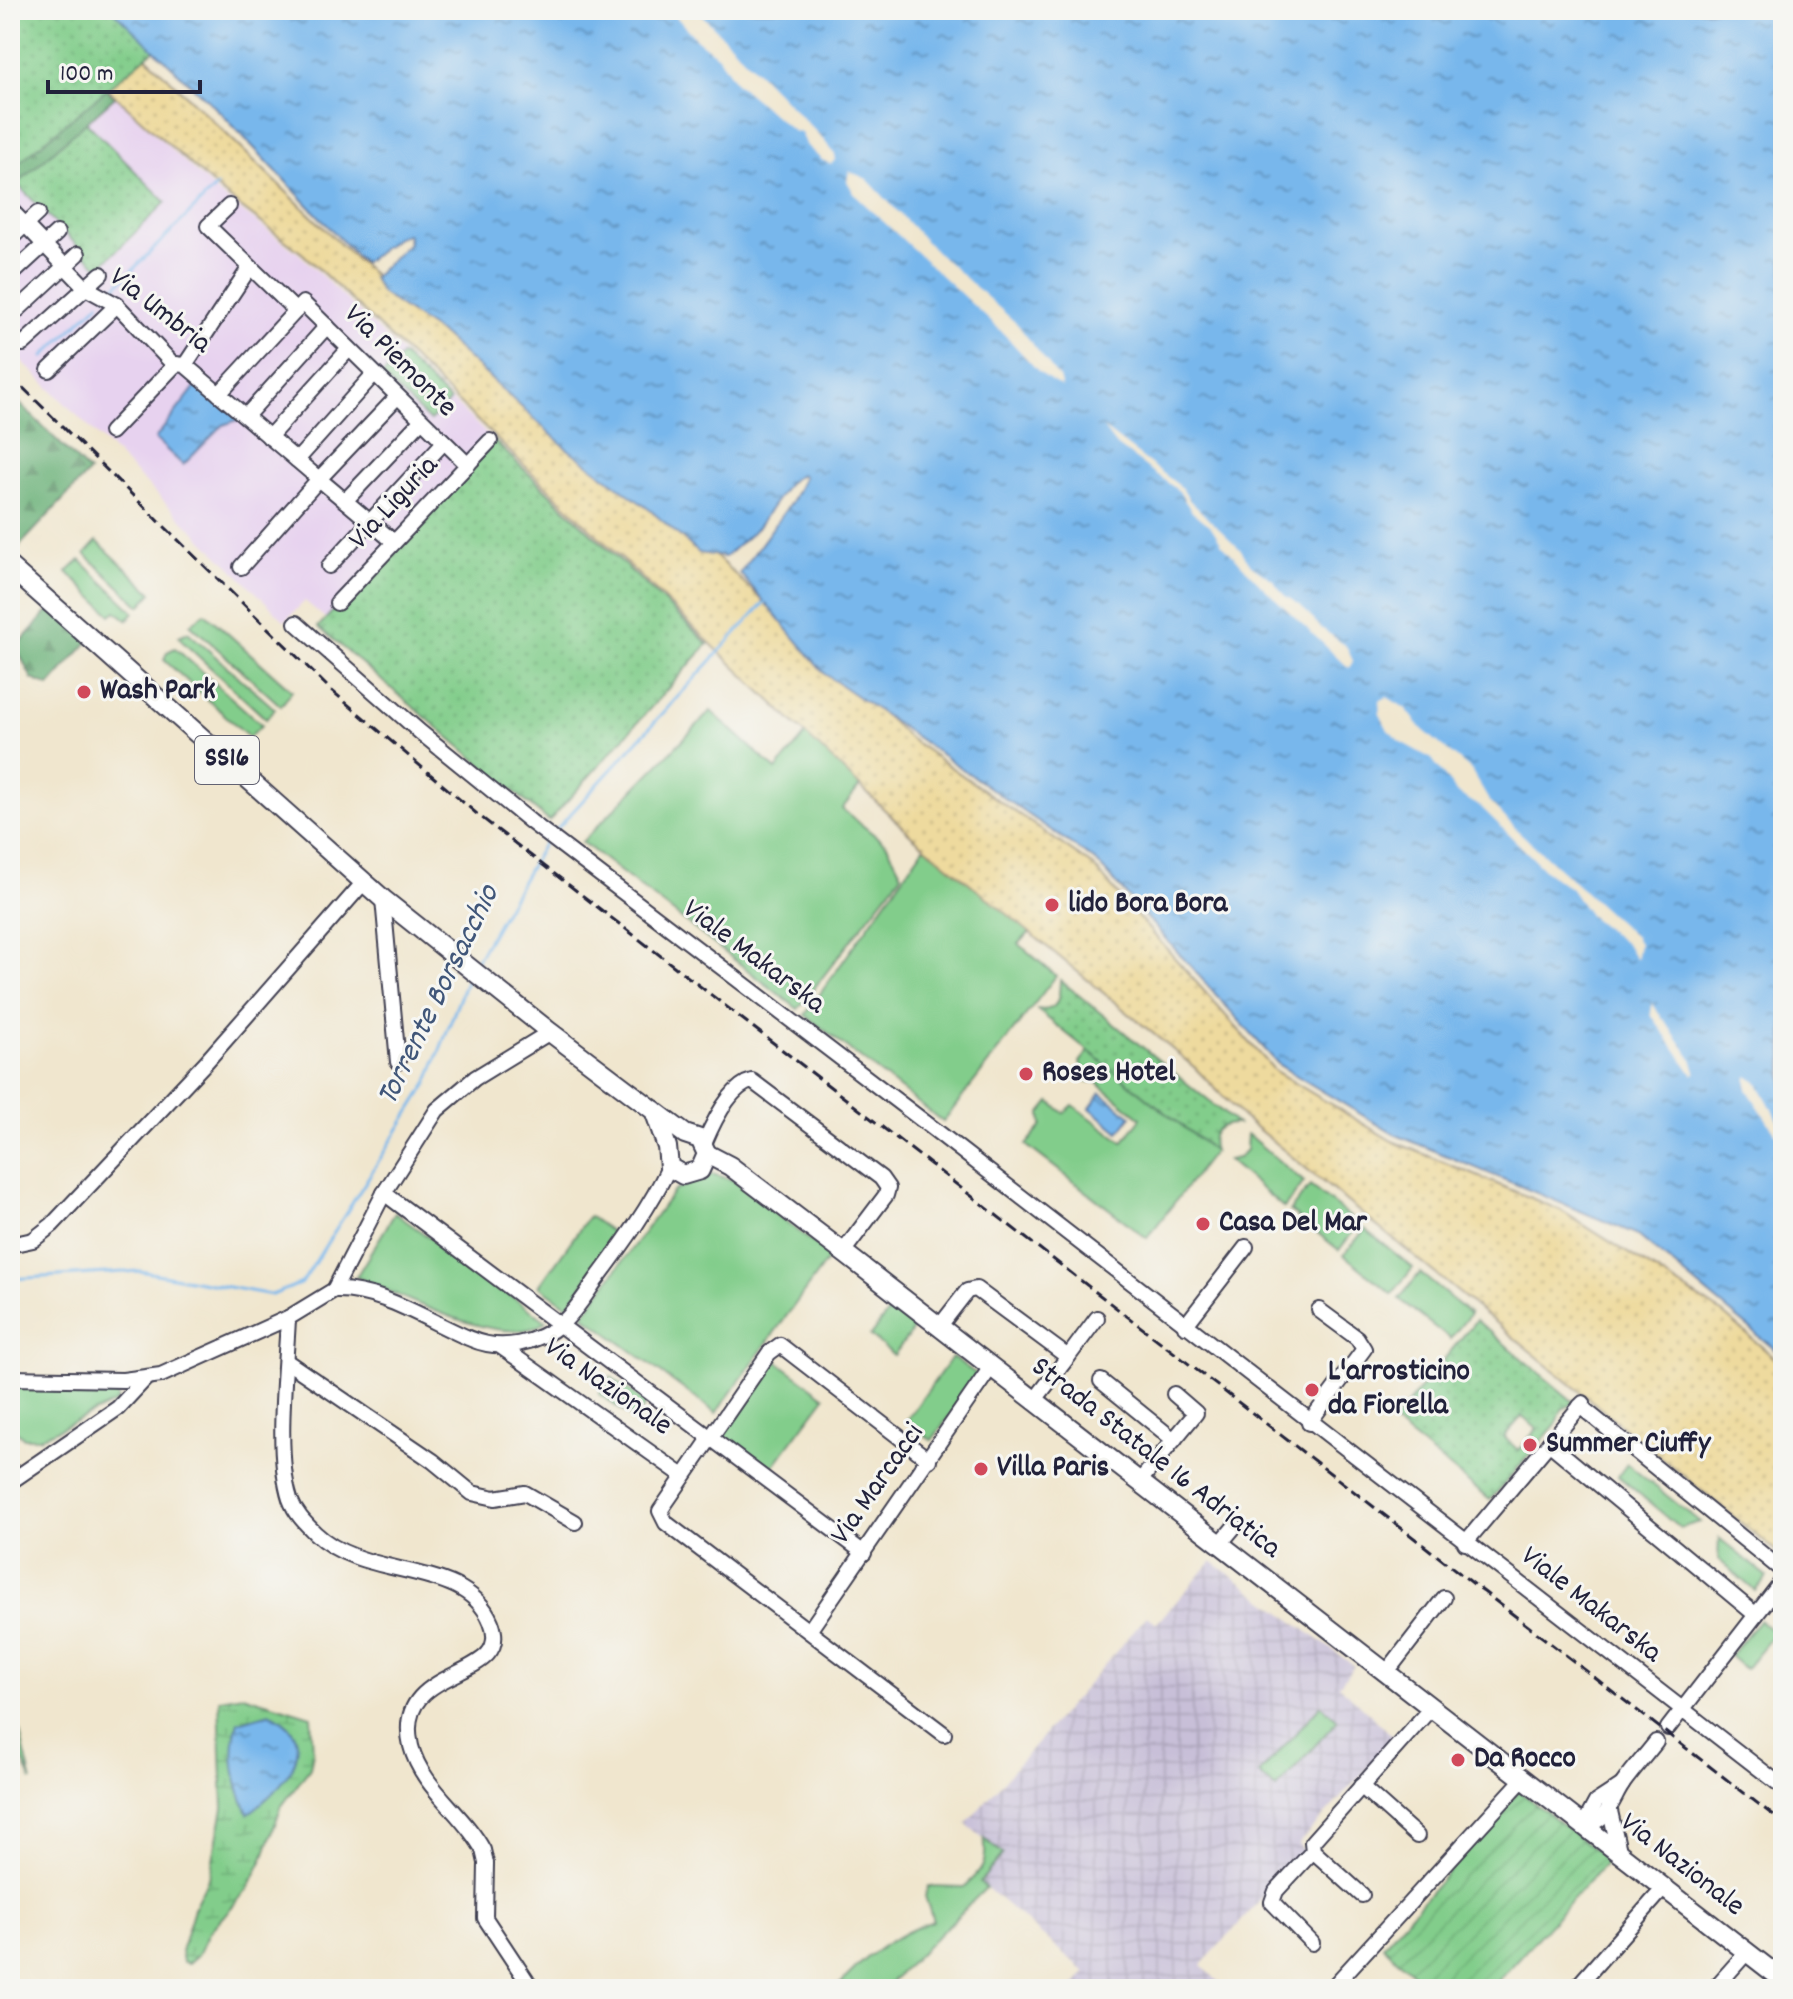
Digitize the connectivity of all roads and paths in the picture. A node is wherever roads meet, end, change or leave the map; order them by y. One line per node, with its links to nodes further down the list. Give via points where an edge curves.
1 (229, 206): 10 (street, via 208,226)
2 (10, 209): 4 (street, Via Umbria)
3 (38, 213): 4 (street)
4 (25, 225): 6 (street); 7 (street, Via Umbria)
5 (57, 233): 7 (street)
6 (10, 239)
7 (44, 246): 9 (street, Via Umbria); 12 (street)
8 (78, 254): 9 (street)
9 (65, 266): 13 (street, Via Umbria); 16 (street)
10 (250, 267): 15 (street); 20 (street)
11 (101, 274): 13 (street)
12 (10, 276)
13 (86, 288): 14 (street, Via Umbria); 18 (street)
14 (117, 305): 20 (street, Via Umbria); 21 (street)
15 (296, 311): 17 (street, Via Piemonte, via 303,303); 23 (street)
16 (10, 317)
17 (327, 326): 19 (street, Via Piemonte); 25 (street)
18 (23, 344)
19 (349, 349): 22 (street, Via Piemonte); 28 (street)
20 (180, 365): 23 (street, Via Umbria); 27 (street)
21 (49, 370)
22 (374, 374): 24 (street, Via Piemonte); 31 (street)
23 (219, 394): 25 (street, Via Umbria)
24 (397, 397): 26 (street, Via Piemonte); 33 (street)
25 (246, 416): 28 (street, Via Umbria)
26 (421, 421): 30 (street, Via Piemonte); 34 (street)
27 (111, 432)
28 (269, 437): 31 (street, Via Umbria)
29 (490, 441): 32 (street, Via Liguria)
30 (444, 442): 32 (street, Via Piemonte); 35 (street)
31 (297, 460): 33 (street, Via Umbria)
32 (468, 465): 36 (street, Via Liguria)
33 (319, 479): 34 (street, Via Umbria); 39 (street)
34 (345, 501): 35 (street, Via Umbria)
35 (369, 521): 36 (street, Via Umbria); 37 (street)
36 (394, 542): 40 (street, Via Liguria)
37 (329, 566)
38 (10, 567): 42 (main road, Strada Statale 16 Adriatica / SS16)
39 (241, 567)
40 (337, 603)
41 (296, 623): 59 (street, Viale Makarska, via 531,822)
42 (364, 882): 43 (main road, Strada Statale 16 Adriatica / SS16); 51 (street, via 206,1062 52,1225 33,1240)
43 (383, 899): 44 (main road, Strada Statale 16 Adriatica / SS16); 45 (street)
44 (550, 1032): 46 (main road, Strada Statale 16 Adriatica / SS16); 50 (street, via 442,1104)
45 (398, 1062)
46 (654, 1110): 47 (main road); 48 (main road, Strada Statale 16 Adriatica / SS16)
47 (667, 1147): 48 (main road, via 674,1138); 49 (main road)
48 (699, 1147): 49 (main road, via 695,1173); 53 (main road, Strada Statale 16 Adriatica / SS16); 53 (street, via 742,1085 755,1082 888,1188)
49 (676, 1171): 58 (street, Via Nazionale)
50 (384, 1193): 54 (street); 58 (street, Via Nazionale)
51 (10, 1245)
52 (1246, 1247): 59 (street)
53 (843, 1252): 60 (main road, Strada Statale 16 Adriatica / SS16)
54 (334, 1290): 56 (street); 61 (street, Via Nazionale, via 387,1302 474,1341)
55 (1319, 1310): 70 (street, via 1364,1349)
56 (288, 1318): 63 (street); 66 (street)
57 (1097, 1318): 62 (street)
58 (561, 1324): 61 (street, Via Nazionale, via 528,1341); 71 (street, Via Nazionale)
59 (1185, 1326): 70 (street, Viale Makarska)
60 (939, 1327): 62 (street, via 967,1291 976,1289); 64 (main road, Strada Statale 16 Adriatica / SS16)
61 (500, 1346): 75 (street, Via Nazionale)
62 (1068, 1357): 69 (street)
63 (286, 1361): 78 (street, via 472,1493 495,1498 525,1493); 110 (street, via 286,1479 301,1518 327,1543 355,1559 462,1587 482,1604 491,1621 496,1641 491,1654 426,1690 412,1712 410,1734 421,1767 481,1846 486,1863 485,1918)
64 (991, 1367): 69 (main road, Strada Statale 16 Adriatica / SS16); 74 (street, Via Marcacci)
65 (10, 1378): 66 (street)
66 (145, 1379): 76 (street, via 118,1408)
67 (1101, 1381): 72 (street)
68 (1174, 1394): 72 (street, via 1196,1413)
69 (1034, 1401): 77 (main road, Strada Statale 16 Adriatica / SS16)
70 (1309, 1423): 80 (street, Viale Makarska)
71 (710, 1436): 74 (street, via 769,1353 783,1345); 75 (street); 82 (street, Via Nazionale)
72 (1174, 1440): 77 (street)
73 (1549, 1443): 80 (street); 83 (street, via 1582,1404); 86 (street)
74 (929, 1460): 82 (street, Via Marcacci)
75 (682, 1475): 87 (street, via 662,1505 664,1521)
76 (10, 1482)
77 (1146, 1494): 81 (main road, Strada Statale 16 Adriatica / SS16)
78 (575, 1522)
79 (1235, 1526): 81 (street)
80 (1465, 1543): 90 (street, Viale Makarska)
81 (1219, 1545): 88 (main road, Strada Statale 16 Adriatica / SS16)
82 (864, 1553): 87 (street, Via Marcacci)
83 (1783, 1571)
84 (1783, 1580): 86 (street)
85 (1444, 1598): 88 (street)
86 (1756, 1615): 90 (street)
87 (809, 1631): 92 (street)
88 (1386, 1673): 89 (main road, Strada Statale 16 Adriatica / SS16)
89 (1431, 1708): 94 (main road, Strada Statale 16 Adriatica / SS16); 96 (street)
90 (1682, 1710): 91 (street); 97 (street, Viale Makarska)
91 (1668, 1728)
92 (944, 1734)
93 (1656, 1742): 95 (street)
94 (1524, 1778): 99 (main road, Strada Statale 16 Adriatica / SS16); 111 (street)
95 (1622, 1785): 98 (street); 100 (street)
96 (1361, 1786): 102 (street); 103 (street)
97 (1783, 1787)
98 (1599, 1800): 99 (street, via 1566,1806); 101 (street)
99 (1551, 1802): 101 (main road, Strada Statale 16 Adriatica / SS16)
100 (1610, 1811): 101 (street); 104 (street)
101 (1583, 1826): 104 (main road, Via Nazionale / SS16)
102 (1417, 1836)
103 (1312, 1849): 106 (street); 107 (street, via 1272,1902)
104 (1620, 1855): 105 (main road, Via Nazionale / SS16)
105 (1663, 1889): 108 (main road, Via Nazionale / SS16); 112 (street)
106 (1362, 1895)
107 (1312, 1943)
108 (1747, 1952): 109 (main road, Via Nazionale / SS16); 113 (street)
109 (1783, 1980)
110 (532, 1989)
111 (1333, 1989)
112 (1575, 1989)
113 (1714, 1989)

